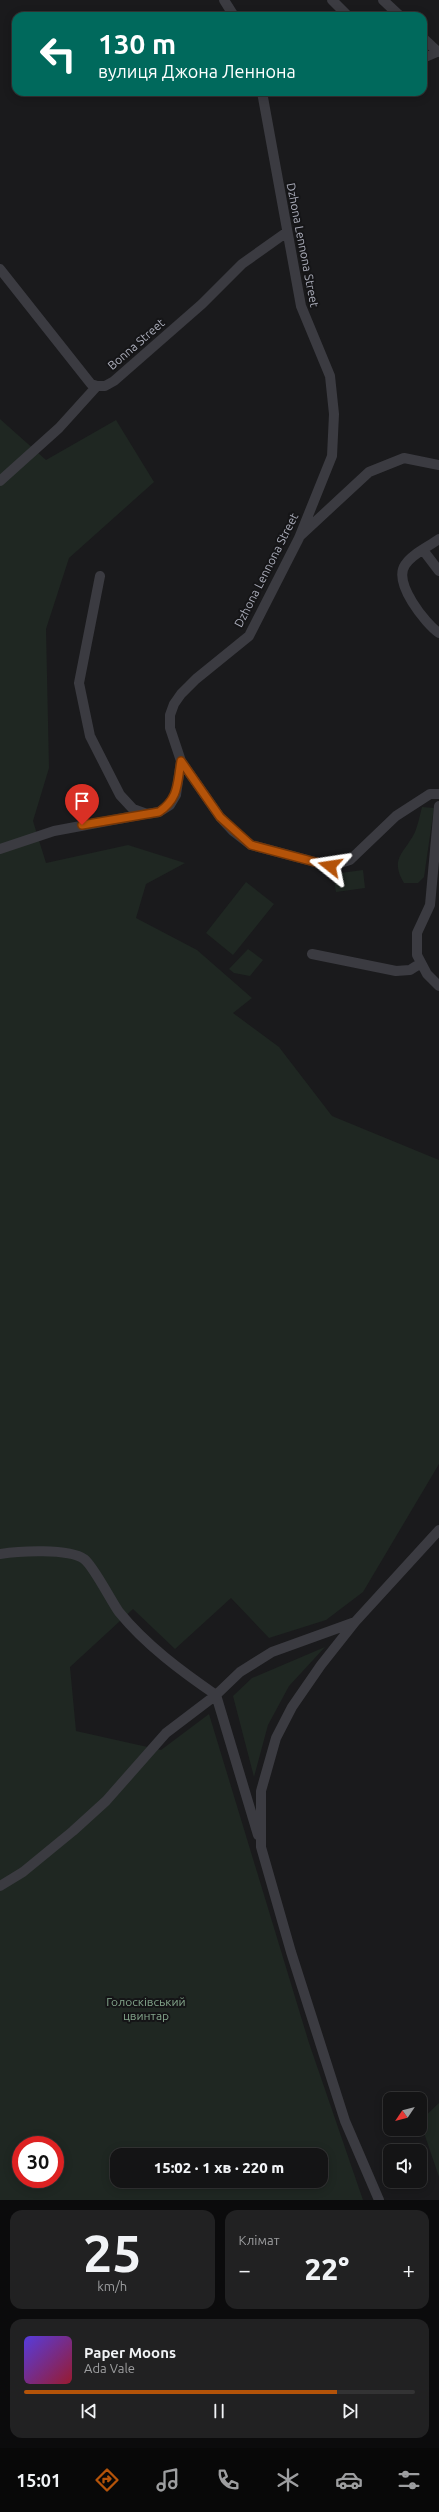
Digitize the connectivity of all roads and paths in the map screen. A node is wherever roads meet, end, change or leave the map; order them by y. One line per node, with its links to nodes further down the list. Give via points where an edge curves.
1 (224, 0): 4 (street)
2 (332, 0): 5 (street)
3 (383, 0): 6 (street)
4 (232, 12)
5 (344, 12)
6 (396, 12)
7 (427, 42): 8 (street)
8 (438, 52): 9 (street)
9 (427, 56)
10 (263, 96): 11 (street, Dzhona Lennona Street)
11 (287, 232): 13 (street, Bonna Street, via 242,264 202,304 129,369 114,381); 16 (street, Dzhona Lennona Street, via 302,310 330,376 334,414 332,456)
12 (0, 269): 13 (street, via 91,384)
13 (97, 386): 15 (street, via 59,428)
14 (439, 465): 16 (street, via 404,458 369,472)
15 (0, 481)
16 (299, 538): 22 (street, Dzhona Lennona Street, via 249,636 196,679 174,704 170,715 170,728)
17 (439, 539): 18 (street)
18 (423, 550): 19 (street); 21 (street, via 409,559 403,567 402,575 422,617)
19 (439, 571)
20 (100, 576): 25 (street, via 79,683 90,736 120,795 133,809)
21 (439, 633)
22 (181, 761): 23 (street, Dzhona Lennona Street, via 220,817 251,845 330,866 350,860 396,816 430,794); 25 (street, via 176,795 170,805 159,812)
23 (439, 794)
24 (439, 806): 28 (street)
25 (147, 814): 26 (street, via 54,831)
26 (0, 849)
27 (439, 897): 28 (street)
28 (430, 906): 30 (street, via 417,933 417,955)
29 (312, 954): 30 (street, via 406,972)
30 (421, 963): 31 (street, via 427,974)
31 (439, 986)
32 (439, 1530): 34 (street)
33 (0, 1554): 35 (street, via 67,1553 85,1559 119,1611 143,1638)
34 (355, 1622): 35 (street, via 286,1645 265,1655 240,1672); 36 (street, via 292,1707 276,1738 261,1791)
35 (216, 1695): 36 (street); 37 (street, via 166,1733 106,1801 73,1831 23,1872)
36 (261, 1847): 38 (street, via 291,1952 345,2121)
37 (0, 1886)
38 (379, 2200)

